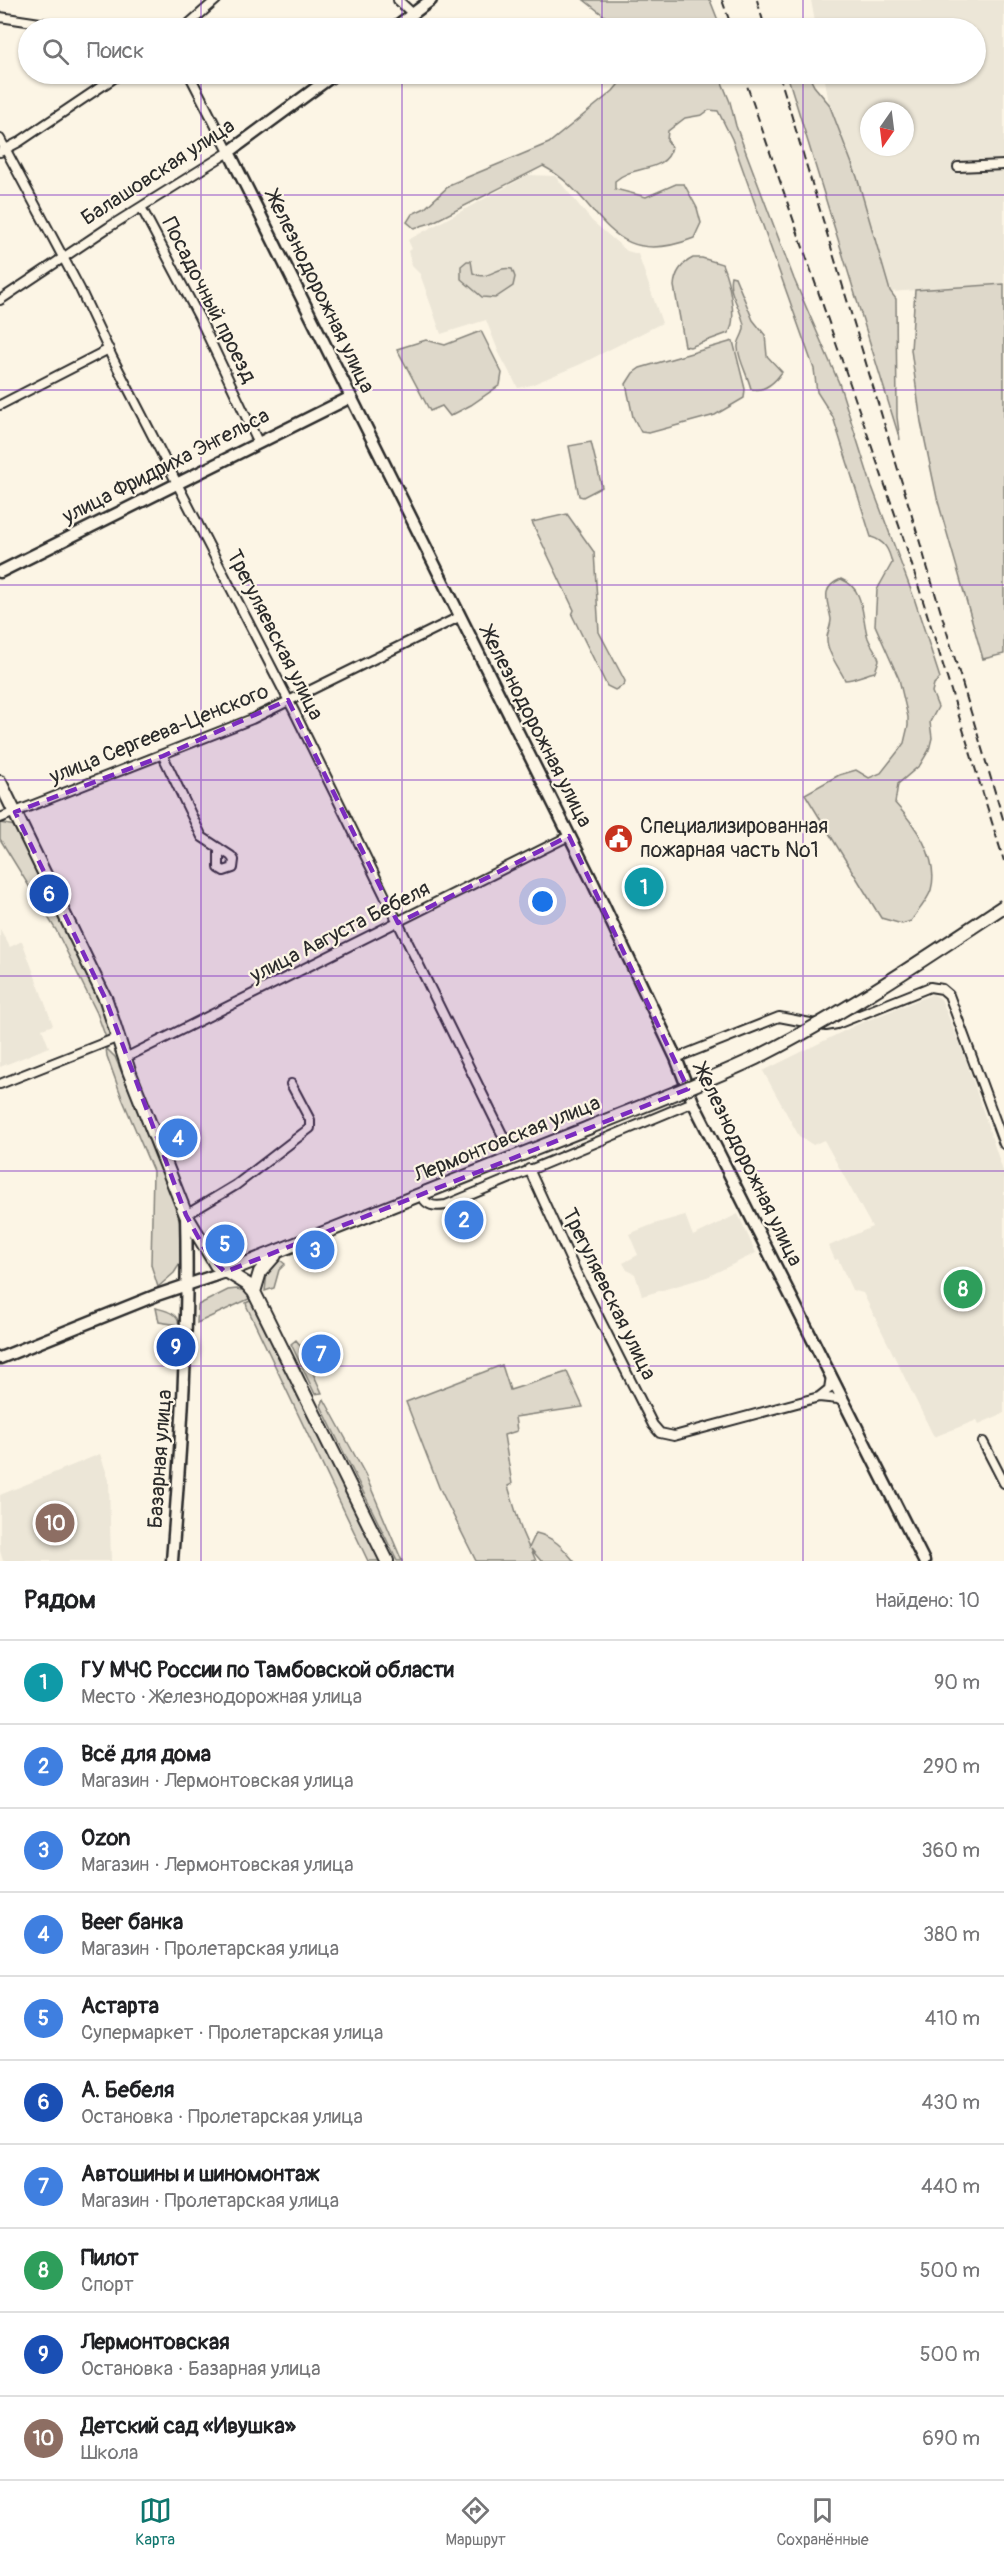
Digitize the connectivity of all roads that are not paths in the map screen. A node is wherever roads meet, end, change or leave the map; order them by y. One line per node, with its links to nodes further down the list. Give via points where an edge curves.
1 (216, 0): 6 (street)
2 (398, 0): 4 (street)
3 (431, 0): 4 (street)
4 (413, 14): 7 (street)
5 (0, 17): 8 (street)
6 (195, 18)
7 (408, 18)
8 (18, 20)
9 (105, 84): 13 (street)
10 (194, 84): 14 (street, Железнодорожная улица)
11 (321, 84): 14 (street, Балашовская улица)
12 (0, 139): 13 (street, Трегуляевская улица)
13 (3, 150): 18 (street, Трегуляевская улица)
14 (229, 152): 17 (street, Балашовская улица); 21 (street, Железнодорожная улица)
15 (1004, 165): 16 (street)
16 (958, 167)
17 (141, 207): 18 (street, Балашовская улица); 23 (street, Посадочный проезд)
18 (63, 258): 19 (street, Балашовская улица); 20 (street, Трегуляевская улица)
19 (0, 300)
20 (109, 349): 22 (street); 24 (street, Трегуляевская улица)
21 (351, 397): 23 (street, улица Фридриха Энгельса); 26 (street, Железнодорожная улица)
22 (0, 405)
23 (258, 442): 24 (street, улица Фридриха Энгельса)
24 (177, 483): 25 (street, улица Фридриха Энгельса); 27 (street, Трегуляевская улица)
25 (0, 572)
26 (459, 617): 27 (street, улица Сергеева-Ценского); 32 (street, Железнодорожная улица)
27 (288, 700): 28 (street, улица Сергеева-Ценского); 35 (street, Трегуляевская улица)
28 (163, 756): 30 (street, улица Сергеева-Ценского); 33 (street, via 202,837)
29 (0, 782): 30 (main road)
30 (15, 812): 31 (street, улица Сергеева-Ценского); 36 (main road, via 101,989)
31 (0, 818)
32 (569, 836): 35 (street, улица Августа Бебеля); 38 (street, Железнодорожная улица)
33 (219, 848)
34 (1004, 906): 45 (main road, Лермонтовская улица, bridge, via 872,992 758,1057)
35 (398, 923): 37 (street, улица Августа Бебеля); 42 (street, Трегуляевская улица)
36 (119, 1037): 37 (main road); 39 (street)
37 (125, 1058): 46 (main road)
38 (676, 1058): 41 (street, Железнодорожная улица); 43 (street, via 779,1017 818,1025 837,1024 930,987 942,989 949,995)
39 (0, 1084)
40 (291, 1084): 46 (street, via 310,1120 310,1128 236,1185)
41 (693, 1102): 44 (street); 52 (street, Железнодорожная улица)
42 (505, 1140)
43 (1004, 1144)
44 (529, 1169): 45 (street, via 446,1205 434,1206); 53 (street, Трегуляевская улица, via 586,1292 660,1433 674,1436)
45 (421, 1195): 47 (main road, Лермонтовская улица)
46 (186, 1215): 48 (main road, via 208,1255); 49 (street, Базарная улица)
47 (279, 1251): 48 (main road, Лермонтовская улица); 50 (main road, via 263,1266)
48 (225, 1272): 49 (street, Лермонтовская улица); 50 (main road)
49 (186, 1285): 51 (street, Лермонтовская улица); 57 (street, Базарная улица, via 183,1409)
50 (254, 1292): 58 (main road)
51 (0, 1358)
52 (831, 1375): 53 (street, via 829,1389); 54 (street, Железнодорожная улица)
53 (819, 1397): 54 (street)
54 (846, 1404): 59 (street, Железнодорожная улица)
55 (982, 1442): 56 (street)
56 (1004, 1483)
57 (172, 1561)
58 (387, 1561)
59 (924, 1561)

